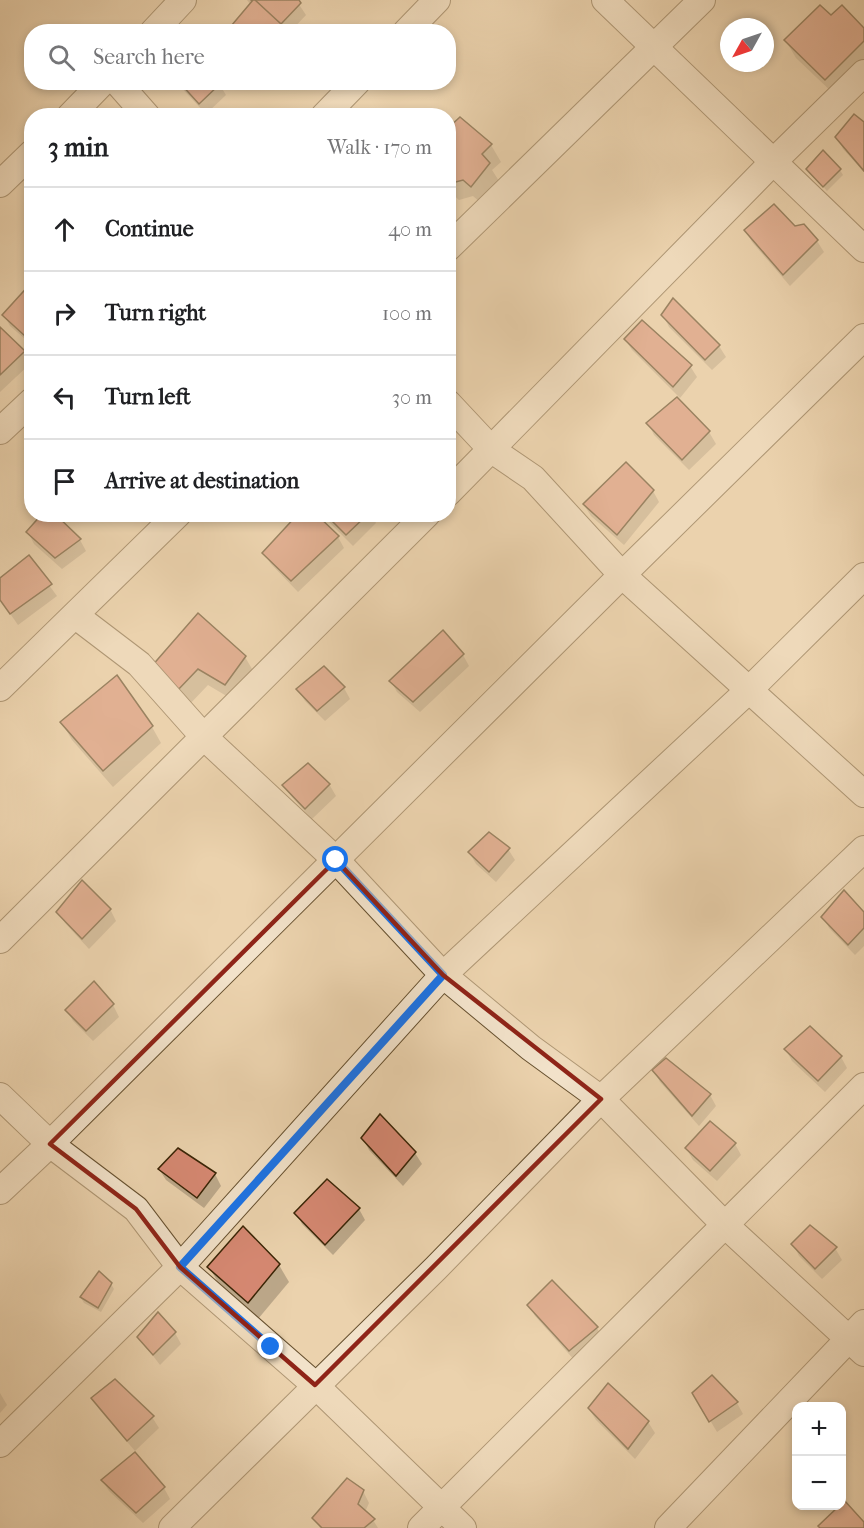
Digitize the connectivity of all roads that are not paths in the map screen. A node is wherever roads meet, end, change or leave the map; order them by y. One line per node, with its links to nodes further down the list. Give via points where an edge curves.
1 (183, 0): 5 (street)
2 (437, 0): 6 (street)
3 (605, 0): 7 (street)
4 (702, 0): 7 (street)
5 (160, 24)
6 (414, 24)
7 (653, 48): 16 (street); 18 (street)
8 (864, 73): 16 (street)
9 (95, 90): 12 (street)
10 (124, 90): 13 (street)
11 (349, 90): 14 (street)
12 (78, 108)
13 (140, 108)
14 (332, 108)
15 (24, 161): 17 (street)
16 (773, 162): 19 (street); 24 (street)
17 (0, 184)
18 (456, 240)
19 (864, 249)
20 (864, 337): 28 (street)
21 (24, 408): 23 (street)
22 (456, 412): 24 (street)
23 (0, 431)
24 (492, 450): 25 (street); 28 (street, via 533,478)
25 (456, 485)
26 (170, 522): 30 (street)
27 (419, 522): 33 (street)
28 (622, 575): 32 (street); 36 (street)
29 (864, 576): 32 (street)
30 (76, 616): 31 (street); 33 (street, via 139,664)
31 (3, 677)
32 (750, 689): 34 (street); 38 (street)
33 (203, 736): 36 (street); 37 (street)
34 (864, 794)
35 (864, 849): 41 (street)
36 (336, 860): 38 (street); 42 (street)
37 (0, 940)
38 (443, 975): 41 (street, via 531,1048); 45 (street)
39 (864, 1086): 44 (street)
40 (0, 1096): 42 (street)
41 (601, 1099): 44 (street); 47 (street)
42 (51, 1144): 43 (street); 45 (street, via 136,1209)
43 (0, 1191)
44 (724, 1224): 46 (street); 49 (street)
45 (180, 1267): 47 (street); 48 (street)
46 (859, 1338): 53 (street)
47 (315, 1385): 49 (street); 50 (street)
48 (0, 1444)
49 (441, 1508): 51 (street); 52 (street)
50 (172, 1528)
51 (421, 1528)
52 (463, 1528)
53 (668, 1528)

